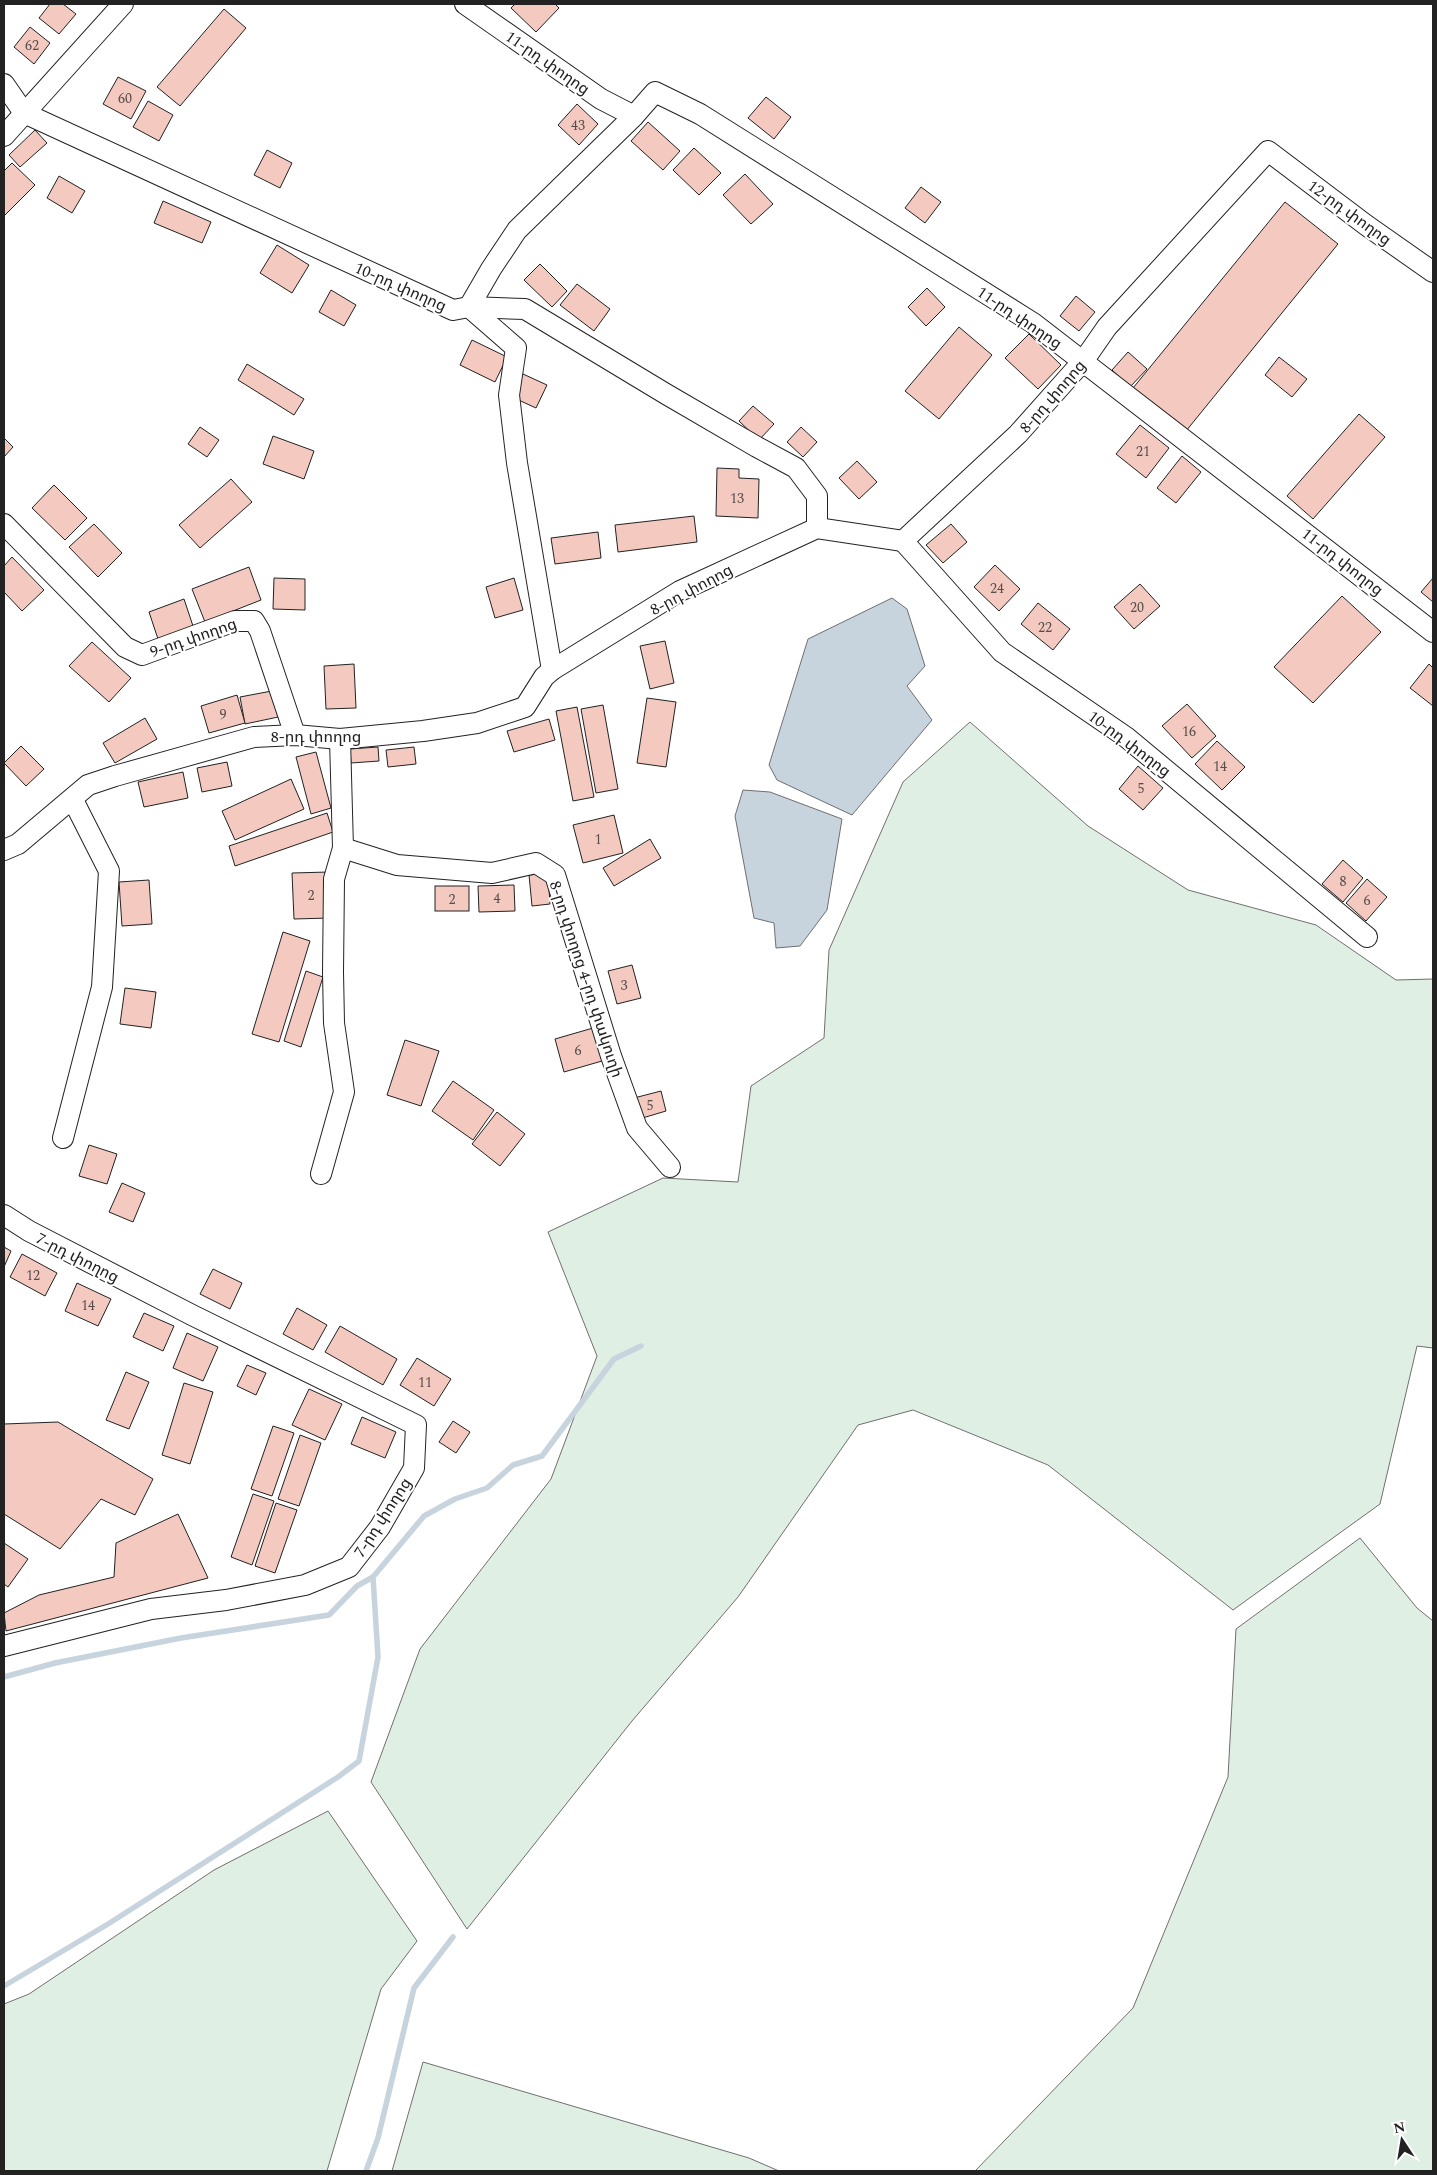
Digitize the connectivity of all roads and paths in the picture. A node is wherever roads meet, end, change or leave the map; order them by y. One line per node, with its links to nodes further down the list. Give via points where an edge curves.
1 (123, 4): 4 (street)
2 (465, 4): 5 (street, 11-րդ փողոց, via 600,99)
3 (4, 84): 4 (street)
4 (24, 113): 6 (street); 9 (street, 10-րդ փողոց, via 453,310)
5 (634, 116): 9 (street, via 517,230); 10 (street, 11-րդ փողոց, via 655,92 700,114 1016,312)
6 (4, 136)
7 (1268, 151): 8 (street, 12-րդ փողոց); 10 (street, 8-րդ փողոց, via 1107,327)
8 (1433, 272)
9 (469, 308): 12 (street, 10-րդ փողոց, via 525,309 756,448 796,468 817,496); 15 (street, via 516,348 509,395)
10 (1084, 360): 13 (street, 8-րդ փողոց, via 1018,434); 14 (street, 11-րդ փողոց)
11 (4, 524): 16 (street, 9-րդ փողոց, via 125,647 142,655 235,621 254,621)
12 (817, 528): 13 (street); 15 (street, 8-րդ փողոց, via 680,591)
13 (902, 541): 21 (street, 10-րդ փողոց, via 1002,652 1126,737)
14 (1433, 632)
15 (552, 670): 17 (street, 8-րդ փողոց, via 525,707 477,723 423,732)
16 (295, 735): 17 (street, 8-րդ փողոց); 18 (street, 8-րդ փողոց, via 254,737 115,776 88,785)
17 (340, 739): 19 (street)
18 (73, 800): 20 (street, 8-րդ փողոց, via 18,844); 22 (street, via 109,871 102,987)
19 (343, 848): 23 (street, 8-րդ փողոց 4-րդ փակուղի, via 397,865 492,873 536,863 556,875 611,1056 637,1128); 24 (street, via 334,880 333,972 334,1023 344,1092)
20 (4, 850)
21 (1367, 937)
22 (62, 1138)
23 (670, 1167)
24 (322, 1174)
25 (4, 1215): 26 (street, 7-րդ փողոց, via 192,1315 416,1425 414,1468 380,1527 349,1567 306,1584 226,1600 151,1610)
26 (4, 1646)

